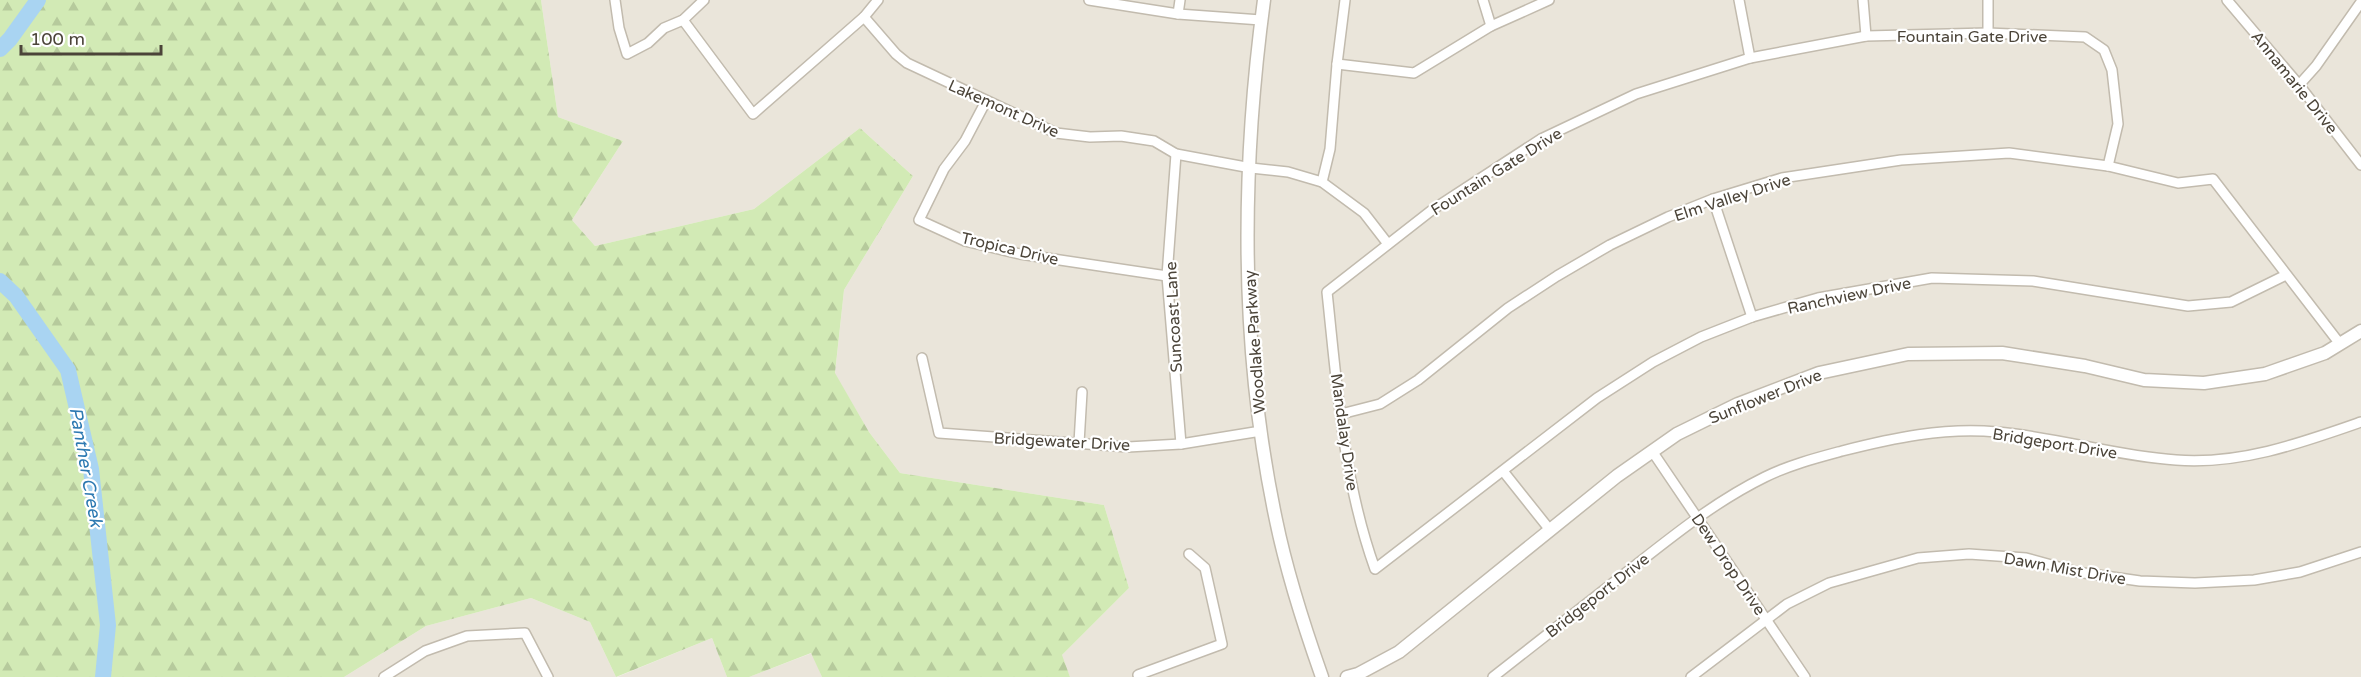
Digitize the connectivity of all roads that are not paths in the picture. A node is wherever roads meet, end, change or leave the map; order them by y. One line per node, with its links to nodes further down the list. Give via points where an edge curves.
1 (615, 0): 17 (street, via 627,54 648,43 664,28)
2 (704, 0): 17 (street)
3 (878, 0): 16 (street)
4 (1089, 0): 15 (street)
5 (1180, 0): 15 (street)
6 (1264, 0): 18 (street, Woodlake Parkway)
7 (1345, 0): 23 (street)
8 (1483, 0): 19 (street)
9 (1549, 0): 19 (street)
10 (1739, 0): 22 (street)
11 (1863, 0): 21 (street)
12 (1988, 0): 20 (street)
13 (2228, 0): 24 (street, Annamarie Drive)
14 (2361, 2): 24 (street)
15 (1178, 14): 18 (street)
16 (864, 17): 17 (street, via 753,114); 25 (street, Lakemont Drive, via 907,63)
17 (683, 20)
18 (1261, 20): 29 (street, Woodlake Parkway)
19 (1491, 26): 23 (street, via 1414,73)
20 (1988, 33): 21 (street, Fountain Gate Drive); 28 (street, Fountain Gate Drive, via 2085,37 2104,50 2112,70 2118,124)
21 (1866, 36): 22 (street, Fountain Gate Drive)
22 (1750, 58): 32 (street, Fountain Gate Drive, via 1636,94 1541,139 1432,210)
23 (1337, 64): 30 (street, via 1330,149)
24 (2299, 85): 27 (street, Annamarie Drive)
25 (986, 101): 26 (street, Lakemont Drive, via 1056,133 1154,141); 34 (street, Tropica Drive, via 965,141 944,168 919,220 965,241 1020,254)
26 (1176, 154): 29 (street, Lakemont Drive); 34 (street, Suncoast Lane)
27 (2361, 165)
28 (2108, 166): 31 (street, Elm Valley Drive, via 2008,153 1901,160 1782,178); 33 (street, Elm Valley Drive, via 2178,183 2213,179)
29 (1251, 168): 30 (street, Lakemont Drive, via 1288,172); 43 (street, Woodlake Parkway, via 1250,310)
30 (1322, 182): 32 (street, Lakemont Drive, via 1364,213)
31 (1713, 199): 36 (street); 41 (street, Elm Valley Drive, via 1620,240 1557,276 1508,308 1418,380 1380,404)
32 (1388, 244): 35 (street, Fountain Gate Drive)
33 (2286, 275): 36 (street, Ranchview Drive, via 2231,302 2188,306 2033,281 1932,278 1818,298); 38 (street)
34 (1167, 276): 45 (street, Suncoast Lane)
35 (1328, 292): 41 (street, Mandalay Drive)
36 (1752, 317): 47 (street, Ranchview Drive, via 1653,362 1597,398)
37 (2361, 331): 38 (street, Sunflower Drive)
38 (2340, 344): 46 (street, Sunflower Drive, via 2265,374 2204,383 2144,380 2002,353 1908,354 1819,373 1738,404)
39 (922, 358): 44 (street, Bridgewater Drive, via 939,433)
40 (1082, 392): 44 (street)
41 (1341, 414): 52 (street, Mandalay Drive, via 1363,535)
42 (2361, 422): 48 (street, Bridgeport Drive, via 2279,450 2239,458 2178,461 1996,432 1946,431 1887,439 1767,476)
43 (1261, 431): 45 (street, Bridgewater Drive); 57 (street, Woodlake Parkway, via 1276,520 1300,617)
44 (1079, 443): 45 (street, Bridgewater Drive, via 1128,447)
45 (1181, 444)
46 (1652, 451): 48 (street, Dew Drop Drive); 49 (street, Sunflower Drive)
47 (1503, 471): 49 (street); 52 (street, Ranchview Drive)
48 (1697, 517): 53 (street, Dew Drop Drive); 59 (street, Bridgeport Drive)
49 (1550, 530): 58 (street, Sunflower Drive, via 1399,652)
50 (2361, 552): 53 (street, Dawn Mist Drive, via 2300,572 2195,584 2078,572 2026,558 1970,554 1918,558 1829,583)
51 (1189, 554): 56 (street, via 1204,568 1222,644)
52 (1375, 569)
53 (1766, 619): 60 (street, Dawn Mist Drive); 61 (street, Dew Drop Drive)
54 (384, 677): 55 (street, via 425,651 467,636 525,633)
55 (548, 677)
56 (1139, 677)
57 (1322, 677)
58 (1347, 677)
59 (1493, 677)
60 (1691, 677)
61 (1805, 677)

